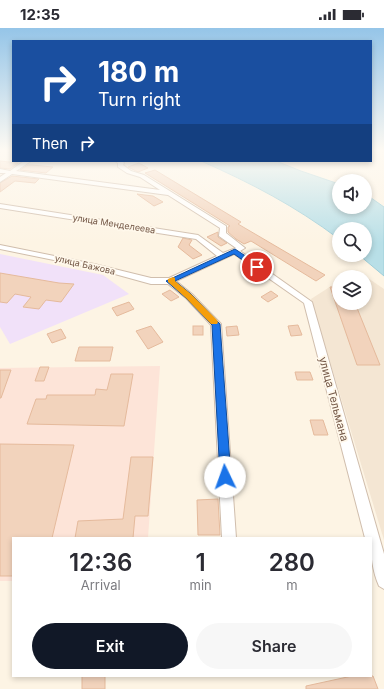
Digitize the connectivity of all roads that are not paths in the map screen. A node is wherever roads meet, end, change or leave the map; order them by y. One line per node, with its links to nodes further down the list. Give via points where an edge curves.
1 (76, 181): 3 (street)
2 (150, 181): 3 (street, улица Тельмана)
3 (169, 192): 6 (street, улица Тельмана, via 224,227 222,234)
4 (0, 206): 7 (street, улица Менделеева, via 198,237)
5 (0, 246): 8 (street, улица Бажова, via 145,280)
6 (238, 249): 7 (street); 10 (street, улица Тельмана, via 308,302)
7 (222, 256): 8 (street)
8 (170, 281): 9 (street, via 189,296 216,324)
9 (229, 537)
10 (384, 581)

